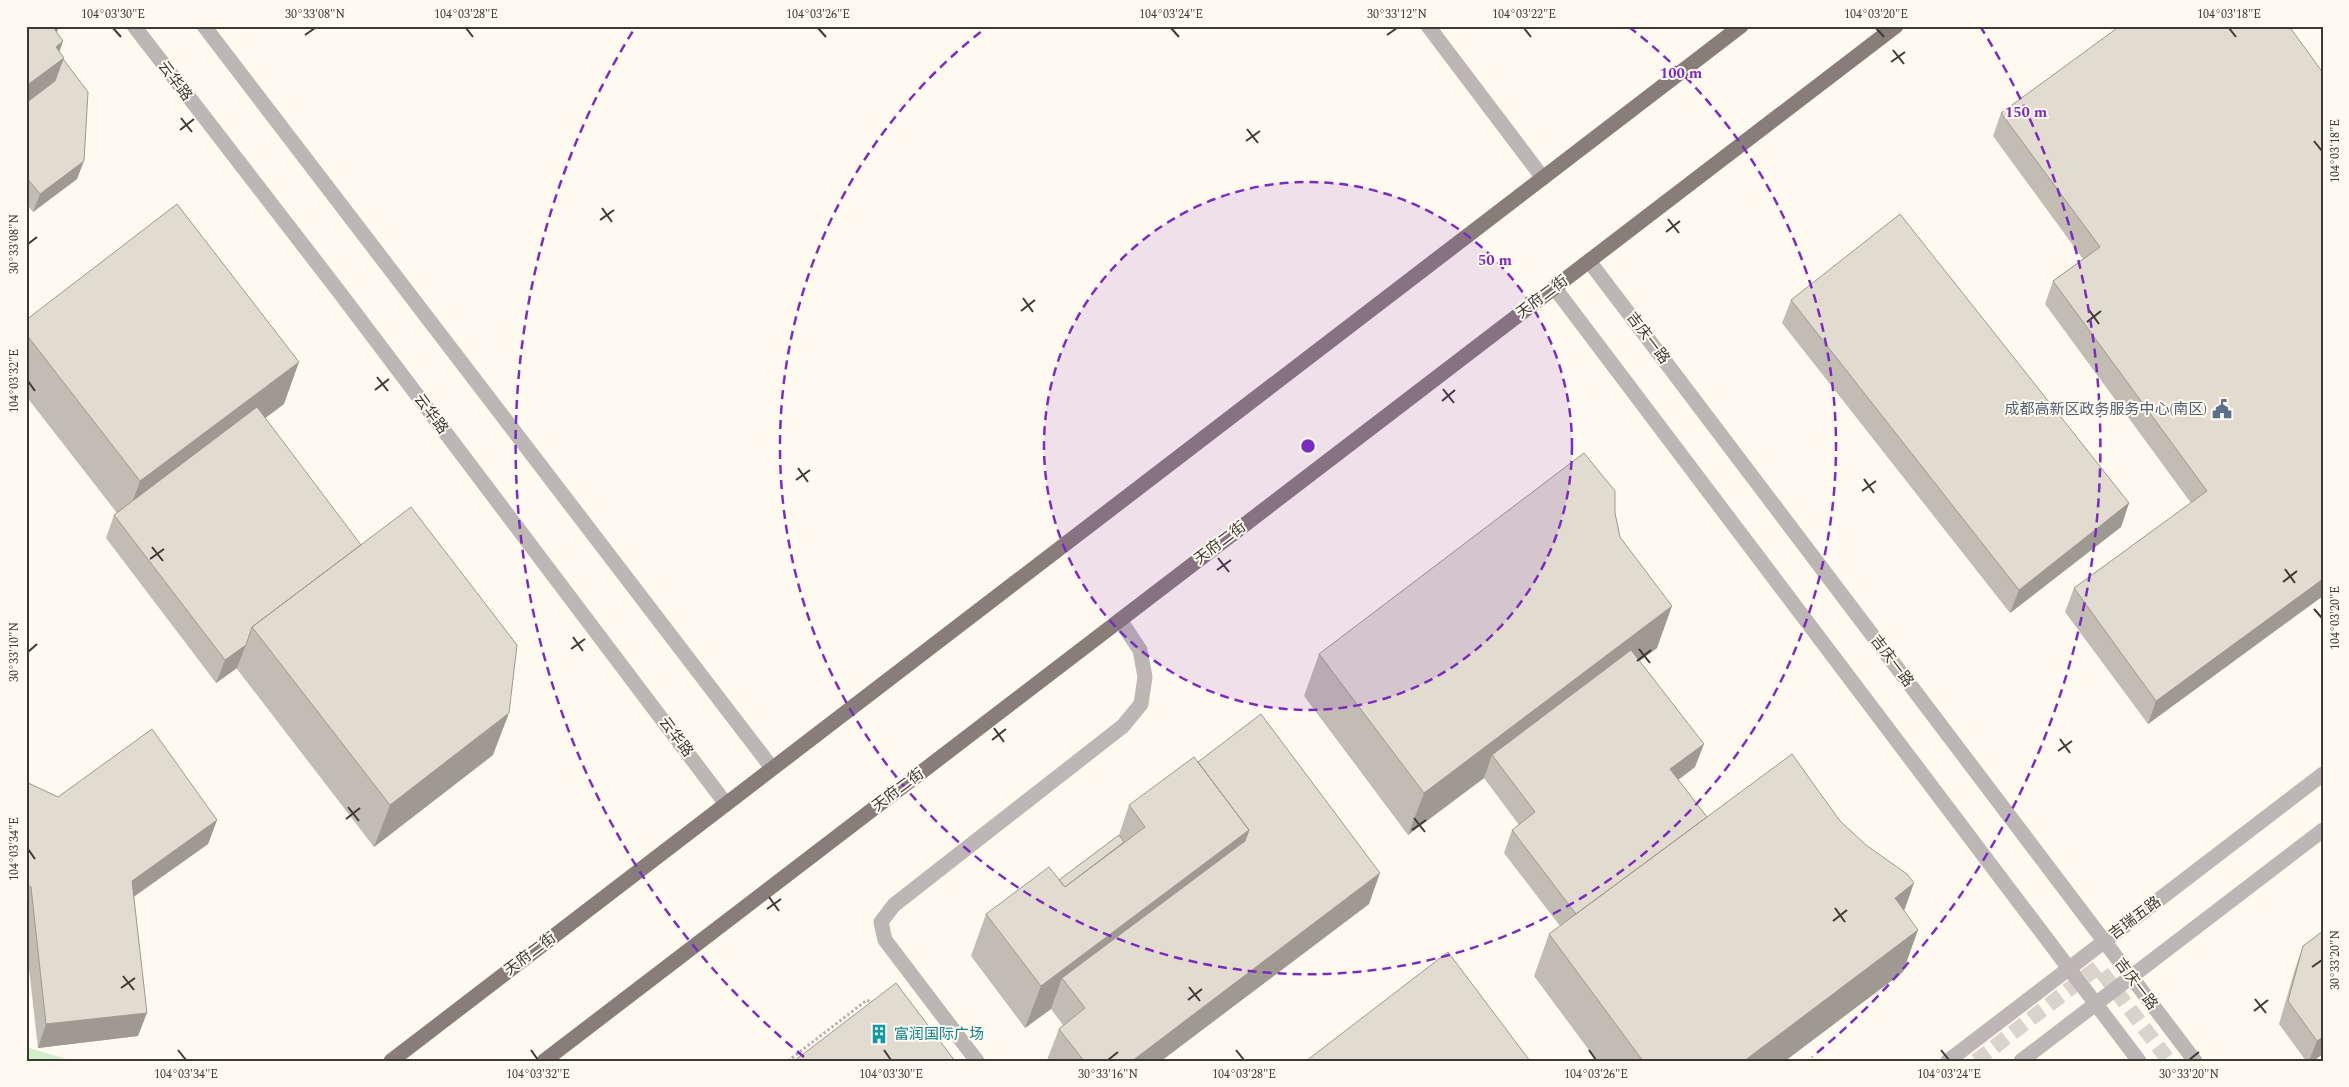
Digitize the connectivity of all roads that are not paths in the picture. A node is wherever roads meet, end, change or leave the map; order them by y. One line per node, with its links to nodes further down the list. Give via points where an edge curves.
1 (134, 26): 12 (street, 云华路)
2 (204, 26): 10 (street)
3 (1428, 26): 6 (street)
4 (1741, 26): 6 (main road, 天府二街)
5 (1896, 26): 7 (main road, 天府二街)
6 (1543, 178): 10 (main road, 天府二街)
7 (1589, 261): 8 (main road, 天府二街); 14 (street, 吉庆一路)
8 (1554, 287): 9 (main road, 天府二街); 15 (street)
9 (1120, 620): 19 (main road, 天府二街); 20 (street, via 1140,650 1145,677 1141,704 1123,726 894,905 881,922 884,940)
10 (772, 768): 12 (main road, 天府二街)
11 (2323, 774): 14 (street, 吉瑞五路)
12 (726, 804): 18 (main road, 天府二街)
13 (2323, 830): 16 (street)
14 (2104, 941): 15 (street, 吉瑞五路); 16 (street, 吉庆一路)
15 (2069, 968): 17 (street); 21 (street, 吉瑞五路)
16 (2131, 977): 17 (street); 24 (street, 吉庆一路)
17 (2096, 1003): 22 (street); 23 (street)
18 (391, 1061)
19 (544, 1061)
20 (977, 1061)
21 (1948, 1061)
22 (2021, 1061)
23 (2139, 1061)
24 (2195, 1061)

